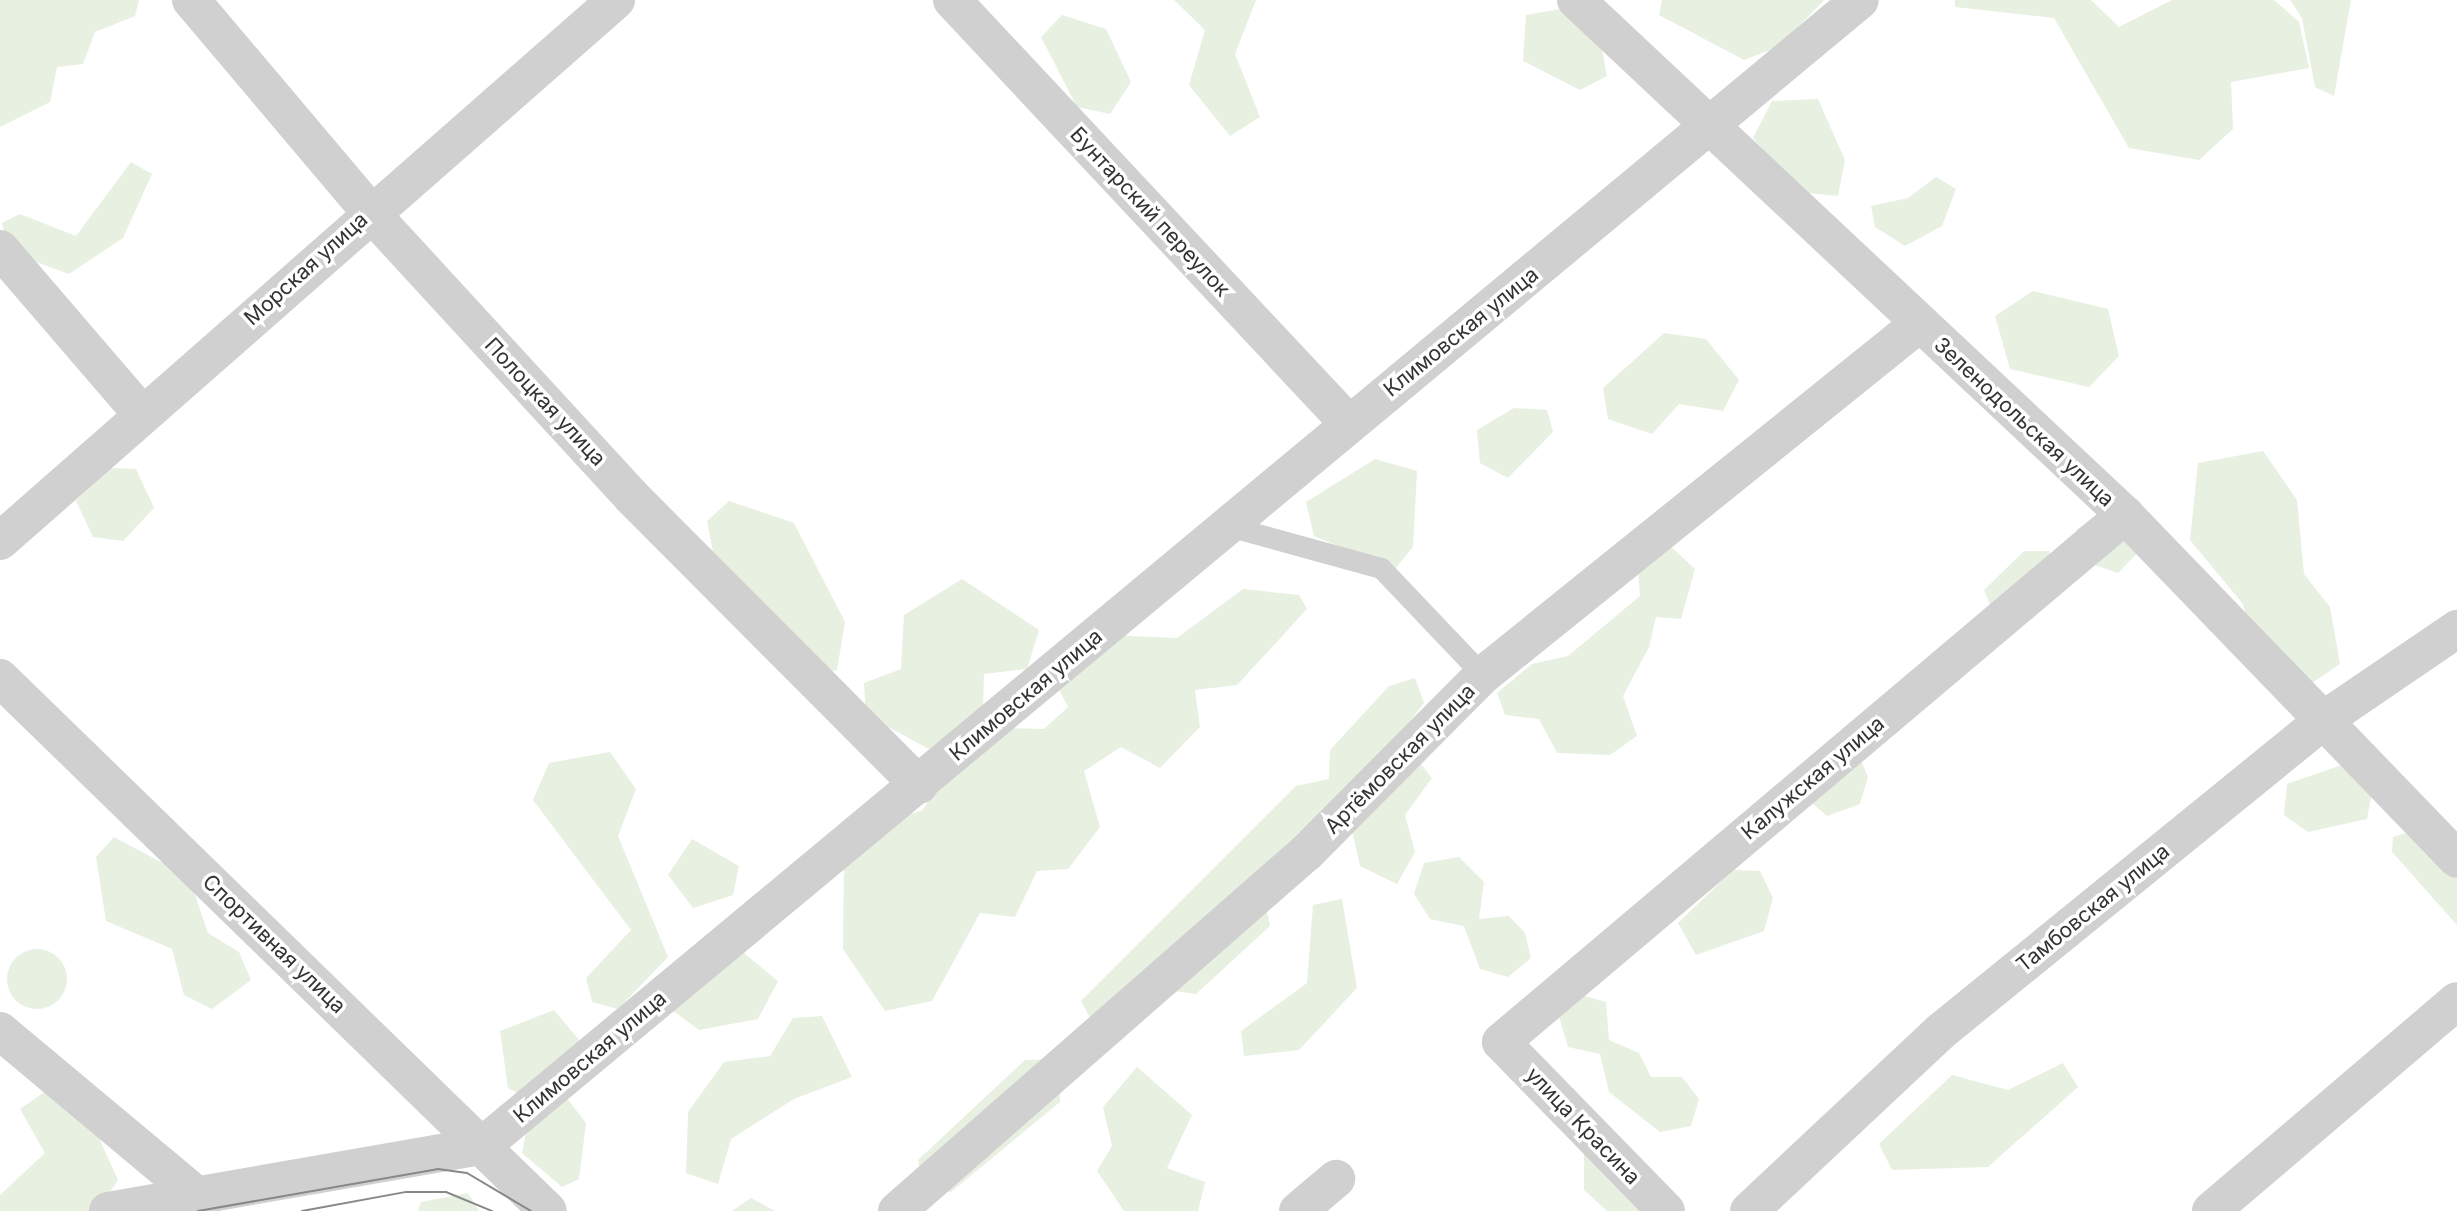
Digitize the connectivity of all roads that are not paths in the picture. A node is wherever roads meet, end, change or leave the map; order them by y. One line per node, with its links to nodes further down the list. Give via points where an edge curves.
1 (191, 0): 7 (street, Полоцкая улица)
2 (616, 0): 7 (street, Морская улица)
3 (952, 0): 11 (street, Бунтарский переулок)
4 (1576, 0): 6 (street, Зеленодольская улица)
5 (1860, 0): 6 (street, Климовская улица)
6 (1709, 129): 9 (street, Зеленодольская улица); 11 (street, Климовская улица)
7 (370, 212): 10 (street, Морская улица); 19 (street, Полоцкая улица, via 631,496)
8 (0, 249): 10 (street)
9 (1919, 324): 12 (street, Зеленодольская улица); 16 (street, Артёмовская улица)
10 (142, 414): 14 (street, Морская улица)
11 (1349, 424): 13 (street, Климовская улица)
12 (2125, 515): 18 (street, Зеленодольская улица); 23 (street, Калужская улица)
13 (1228, 526): 16 (lane, via 1381,568); 19 (street, Климовская улица)
14 (0, 541)
15 (2457, 629): 18 (street, Тамбовская улица)
16 (1483, 675): 29 (street, Артёмовская улица, via 1307,852)
17 (0, 678): 24 (street, Спортивная улица)
18 (2325, 719): 20 (street, Зеленодольская улица); 32 (street, Тамбовская улица, via 1940,1032)
19 (919, 785): 24 (street, Климовская улица)
20 (2457, 859)
21 (2457, 1001): 33 (street)
22 (0, 1031): 26 (street)
23 (1501, 1042): 31 (street, улица Красина)
24 (482, 1146): 26 (street); 28 (street, Спортивная улица)
25 (1336, 1179): 30 (street)
26 (195, 1194): 27 (street)
27 (108, 1211)
28 (548, 1211)
29 (897, 1211)
30 (1298, 1211)
31 (1666, 1211)
32 (1749, 1211)
33 (2211, 1211)

